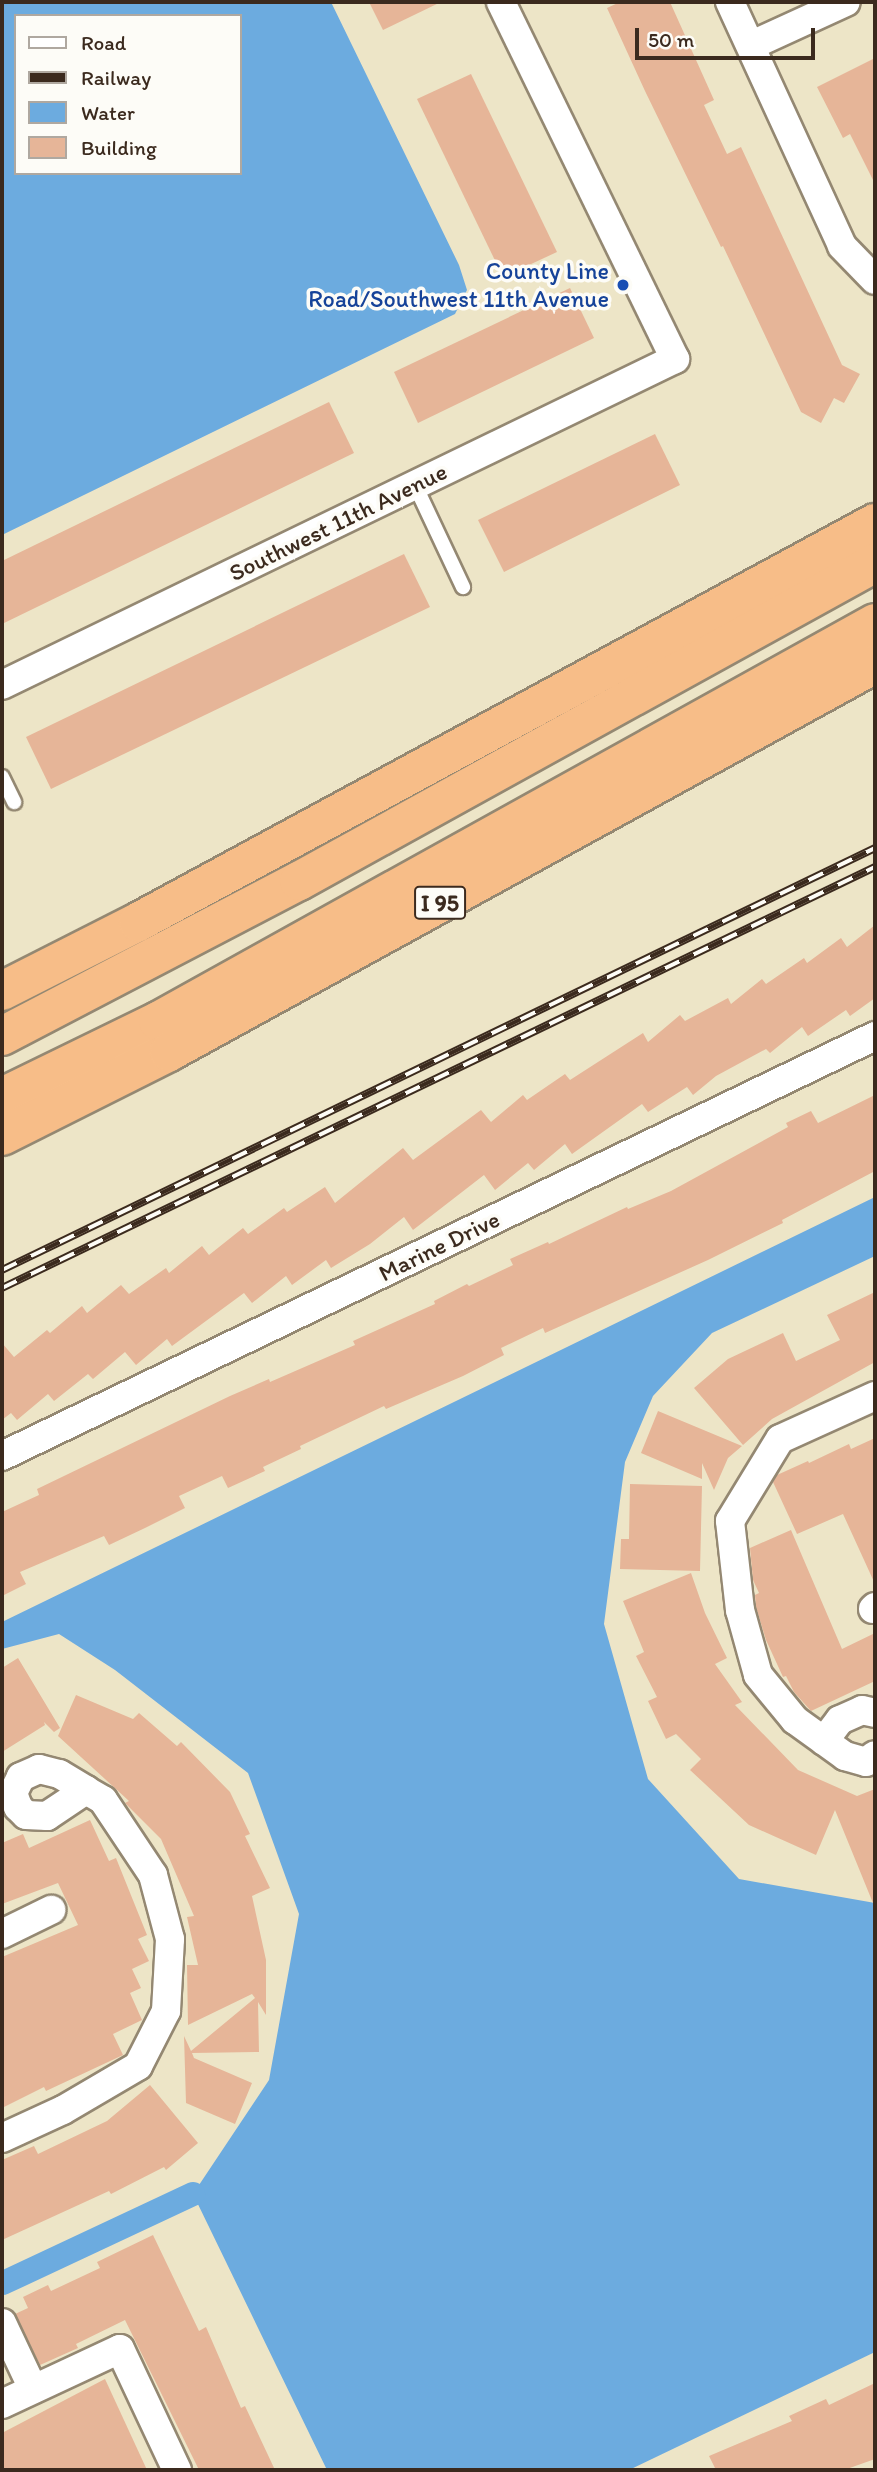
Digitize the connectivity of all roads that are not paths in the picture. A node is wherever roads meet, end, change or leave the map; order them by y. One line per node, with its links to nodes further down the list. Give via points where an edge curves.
1 (501, 2): 6 (street, Southwest 11th Avenue, via 675,359)
2 (730, 2): 4 (street)
3 (846, 2): 4 (street)
4 (752, 45): 5 (street, via 842,246)
5 (875, 280)
6 (415, 485): 9 (lane); 12 (street, Southwest 11th Avenue)
7 (875, 523): 15 (highway)
8 (875, 563): 16 (highway, via 299,881)
9 (463, 587)
10 (875, 623): 18 (highway, via 158,1021)
11 (875, 664): 19 (highway, I 95, via 169,1052)
12 (2, 685)
13 (2, 777): 14 (lane)
14 (14, 802)
15 (2, 992)
16 (2, 1036)
17 (875, 1036): 21 (street, Marine Drive)
18 (2, 1097)
19 (2, 1136)
20 (875, 1396): 23 (street, via 780,1439 730,1521 740,1610 758,1675 795,1720)
21 (2, 1456)
22 (875, 1713): 23 (street, via 862,1710 840,1720)
23 (824, 1741): 24 (street, via 845,1756 866,1762)
24 (875, 1755)
25 (86, 1790): 28 (street, via 103,1800 153,1875 170,1939 166,2011 138,2066 63,2110)
26 (51, 1910): 27 (street)
27 (2, 1934)
28 (2, 2138)
29 (2, 2323): 30 (street)
30 (33, 2389): 31 (street); 32 (street, via 120,2349)
31 (2, 2404)
32 (177, 2470)

